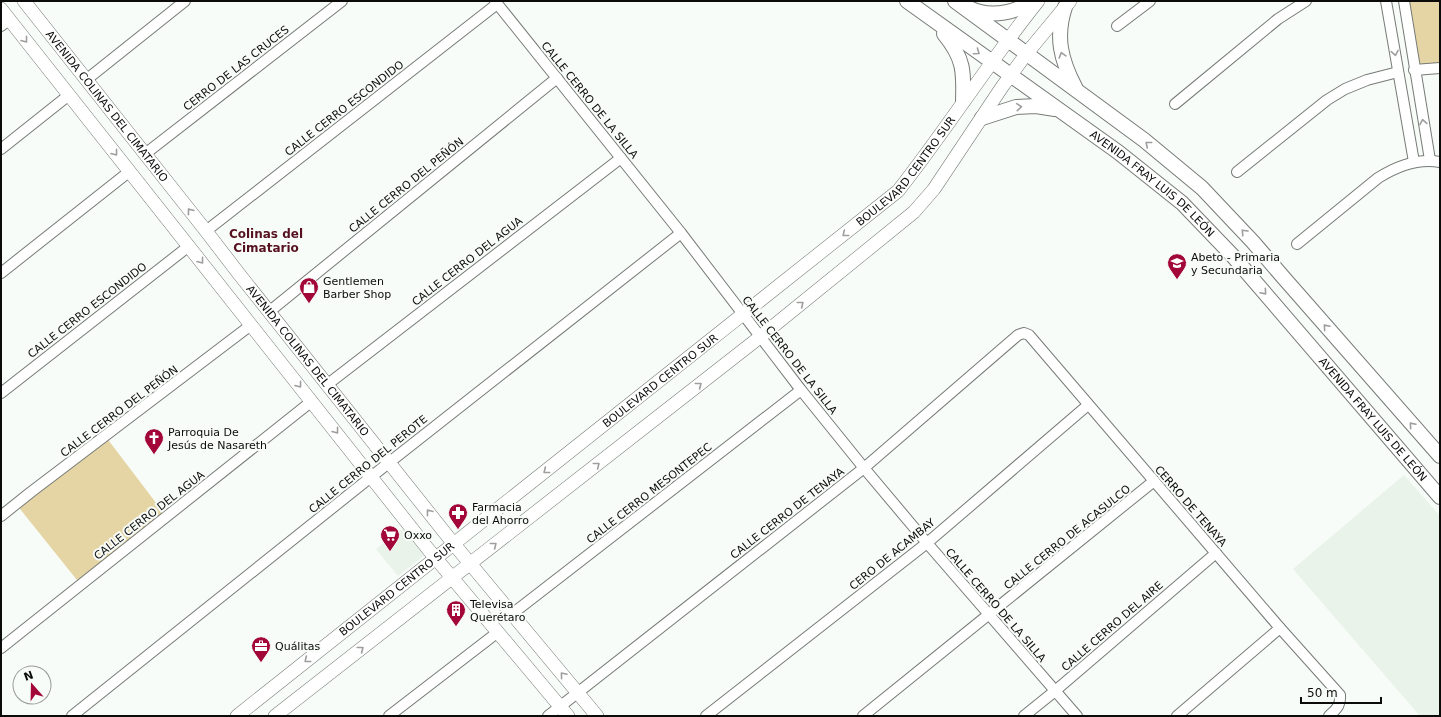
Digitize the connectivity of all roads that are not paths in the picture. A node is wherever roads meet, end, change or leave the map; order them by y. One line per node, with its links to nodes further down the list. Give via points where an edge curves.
1 (25, 1): 19 (street, AVENIDA COLINAS DEL CIMATARIO)
2 (185, 1): 28 (street)
3 (342, 1): 38 (street, CERRO DE LAS CRUCES)
4 (907, 1): 14 (main road, AVENIDA FRAY LUIS DE LEÓN)
5 (955, 1): 6 (main road, via 976,12 989,14 1021,9); 18 (main road)
6 (1037, 1): 18 (street, BOULEVARD CENTRO SUR)
7 (1150, 1): 15 (street)
8 (1306, 1): 32 (street, via 1278,19)
9 (1386, 1): 17 (street)
10 (1404, 1): 16 (street)
11 (496, 2): 27 (street, CALLE CERRO DE LA SILLA); 47 (street, CALLE CERRO ESCONDIDO)
12 (1068, 4): 20 (street); 29 (main road, one-way to 12, via 1060,50 1061,19)
13 (4, 18): 21 (street, AVENIDA COLINAS DEL CIMATARIO, one-way to 21)
14 (934, 21): 22 (main road, AVENIDA FRAY LUIS DE LEÓN, one-way to 22); 31 (main road, via 954,46 962,64)
15 (1117, 26)
16 (1407, 26): 17 (street); 24 (street)
17 (1390, 29): 25 (street, one-way to 25)
18 (1008, 40): 20 (main road); 22 (street, BOULEVARD CENTRO SUR)
19 (56, 41): 21 (street); 28 (street, AVENIDA COLINAS DEL CIMATARIO)
20 (1027, 53): 26 (street); 29 (main road)
21 (38, 56): 30 (street, AVENIDA COLINAS DEL CIMATARIO)
22 (992, 62): 26 (main road, AVENIDA FRAY LUIS DE LEÓN); 31 (street, BOULEVARD CENTRO SUR)
23 (1440, 68): 24 (street)
24 (1414, 70): 40 (street, one-way to 24)
25 (1398, 72): 41 (street); 44 (street, via 1367,80 1327,100)
26 (1010, 75): 33 (main road, AVENIDA FRAY LUIS DE LEÓN); 35 (street)
27 (557, 78): 39 (street, CALLE CERRO DE LA SILLA); 54 (street, CALLE CERRO DEL PEÑÓN)
28 (86, 80): 34 (street, AVENIDA COLINAS DEL CIMATARIO)
29 (1077, 91): 66 (main road, one-way to 29, via 1253,242 1202,188 1144,140)
30 (69, 95): 36 (street, AVENIDA COLINAS DEL CIMATARIO); 37 (street)
31 (964, 101): 55 (street, BOULEVARD CENTRO SUR, one-way to 55, via 898,191)
32 (1175, 104)
33 (1058, 110): 35 (main road, one-way to 33, via 1016,107 1036,106); 71 (main road, AVENIDA FRAY LUIS DE LEÓN, one-way to 71, via 1118,152 1182,203 1232,255)
34 (113, 114): 36 (street); 38 (street, AVENIDA COLINAS DEL CIMATARIO)
35 (982, 118): 58 (street, one-way to 35, via 914,212 934,189)
36 (96, 129): 43 (street, AVENIDA COLINAS DEL CIMATARIO, one-way to 43)
37 (1, 149)
38 (145, 154): 45 (street, AVENIDA COLINAS DEL CIMATARIO)
39 (621, 158): 48 (street, CALLE CERRO DE LA SILLA); 61 (street, CALLE CERRO DEL AGUA)
40 (1430, 160): 41 (street); 42 (street)
41 (1414, 162): 49 (street, via 1378,178)
42 (1440, 162)
43 (130, 171): 46 (street, AVENIDA COLINAS DEL CIMATARIO); 51 (street)
44 (1237, 172)
45 (177, 194): 46 (street); 47 (street, AVENIDA COLINAS DEL CIMATARIO, one-way to 45)
46 (159, 209): 50 (street, AVENIDA COLINAS DEL CIMATARIO)
47 (206, 231): 52 (street, AVENIDA COLINAS DEL CIMATARIO)
48 (681, 233): 55 (street, CALLE CERRO DE LA SILLA); 67 (street, CALLE CERRO DEL PEROTE)
49 (1297, 244)
50 (188, 246): 53 (street, AVENIDA COLINAS DEL CIMATARIO, one-way to 53); 63 (street, CALLE CERRO ESCONDIDO)
51 (1, 273)
52 (239, 274): 53 (street); 54 (street, AVENIDA COLINAS DEL CIMATARIO)
53 (221, 287): 56 (street, AVENIDA COLINAS DEL CIMATARIO)
54 (270, 311): 59 (street, AVENIDA COLINAS DEL CIMATARIO)
55 (744, 315): 58 (street, CALLE CERRO DE LA SILLA); 73 (street, BOULEVARD CENTRO SUR, one-way to 73)
56 (251, 325): 60 (street, AVENIDA COLINAS DEL CIMATARIO); 72 (street, CALLE CERRO DEL PEÑÓN)
57 (1024, 334): 65 (street, CERRO DE TENAYA, via 1029,335); 68 (street, CALLE CERRO DE TENAYA, via 1018,335)
58 (760, 337): 62 (street, CALLE CERRO DE LA SILLA); 77 (street, one-way to 58)
59 (298, 348): 60 (street); 61 (street, AVENIDA COLINAS DEL CIMATARIO)
60 (281, 363): 64 (street, AVENIDA COLINAS DEL CIMATARIO, one-way to 64)
61 (328, 384): 67 (street, AVENIDA COLINAS DEL CIMATARIO)
62 (801, 390): 68 (street, CALLE CERRO DE LA SILLA); 79 (street, CALLE CERRO MESONTEPEC)
63 (1, 393)
64 (312, 401): 69 (street, AVENIDA COLINAS DEL CIMATARIO, one-way to 69); 84 (street, CALLE CERRO DEL AGUA)
65 (1088, 405): 70 (street, CERRO DE TENAYA); 74 (street, CERO DE ACAMBAY)
66 (1439, 455)
67 (389, 462): 69 (street, CALLE CERRO DEL PEROTE); 73 (street, AVENIDA COLINAS DEL CIMATARIO, one-way to 67)
68 (864, 468): 74 (street, CALLE CERRO DE LA SILLA); 87 (street, CALLE CERRO DE TENAYA)
69 (372, 477): 76 (street, AVENIDA COLINAS DEL CIMATARIO); 89 (street, CALLE CERRO DEL PEROTE)
70 (1154, 481): 75 (street, CERRO DE TENAYA); 80 (street, CALLE CERRO DE ACASULCO)
71 (1440, 498)
72 (1, 516)
73 (453, 543): 76 (street, BOULEVARD CENTRO SUR); 77 (street, AVENIDA COLINAS DEL CIMATARIO)
74 (927, 543): 80 (street, CALLE CERRO DE LA SILLA); 95 (street, CERO DE ACAMBAY)
75 (1216, 553): 81 (street, CERRO DE TENAYA); 86 (street, CALLE CERRO DEL AIRE)
76 (436, 557): 78 (street, AVENIDA COLINAS DEL CIMATARIO); 90 (street, BOULEVARD CENTRO SUR, one-way to 90)
77 (470, 563): 78 (street); 79 (street, AVENIDA COLINAS DEL CIMATARIO)
78 (452, 577): 82 (street, AVENIDA COLINAS DEL CIMATARIO); 91 (street, one-way to 78)
79 (512, 614): 83 (street, AVENIDA COLINAS DEL CIMATARIO)
80 (990, 615): 86 (street, CALLE CERRO DE LA SILLA); 96 (street, CALLE CERRO DE ACASULCO)
81 (1280, 628): 99 (street); 100 (street, CERRO DE TENAYA, via 1340,695 1341,702)
82 (498, 632): 85 (street, AVENIDA COLINAS DEL CIMATARIO); 92 (street)
83 (534, 640): 85 (street); 87 (street, AVENIDA COLINAS DEL CIMATARIO, one-way to 83)
84 (1, 648)
85 (517, 654): 88 (street, AVENIDA COLINAS DEL CIMATARIO)
86 (1055, 691): 97 (street, CALLE CERRO DEL AIRE); 98 (street, CALLE CERRO DE LA SILLA)
87 (577, 692): 88 (street, CALLE CERRO DE TENAYA); 94 (street, AVENIDA COLINAS DEL CIMATARIO)
88 (564, 711): 93 (street, CALLE CERRO DE TENAYA)
89 (72, 716)
90 (237, 716)
91 (275, 716)
92 (389, 716)
93 (548, 716)
94 (596, 716)
95 (706, 716)
96 (863, 716)
97 (1024, 716)
98 (1077, 716)
99 (1177, 716)
100 (1329, 716)

